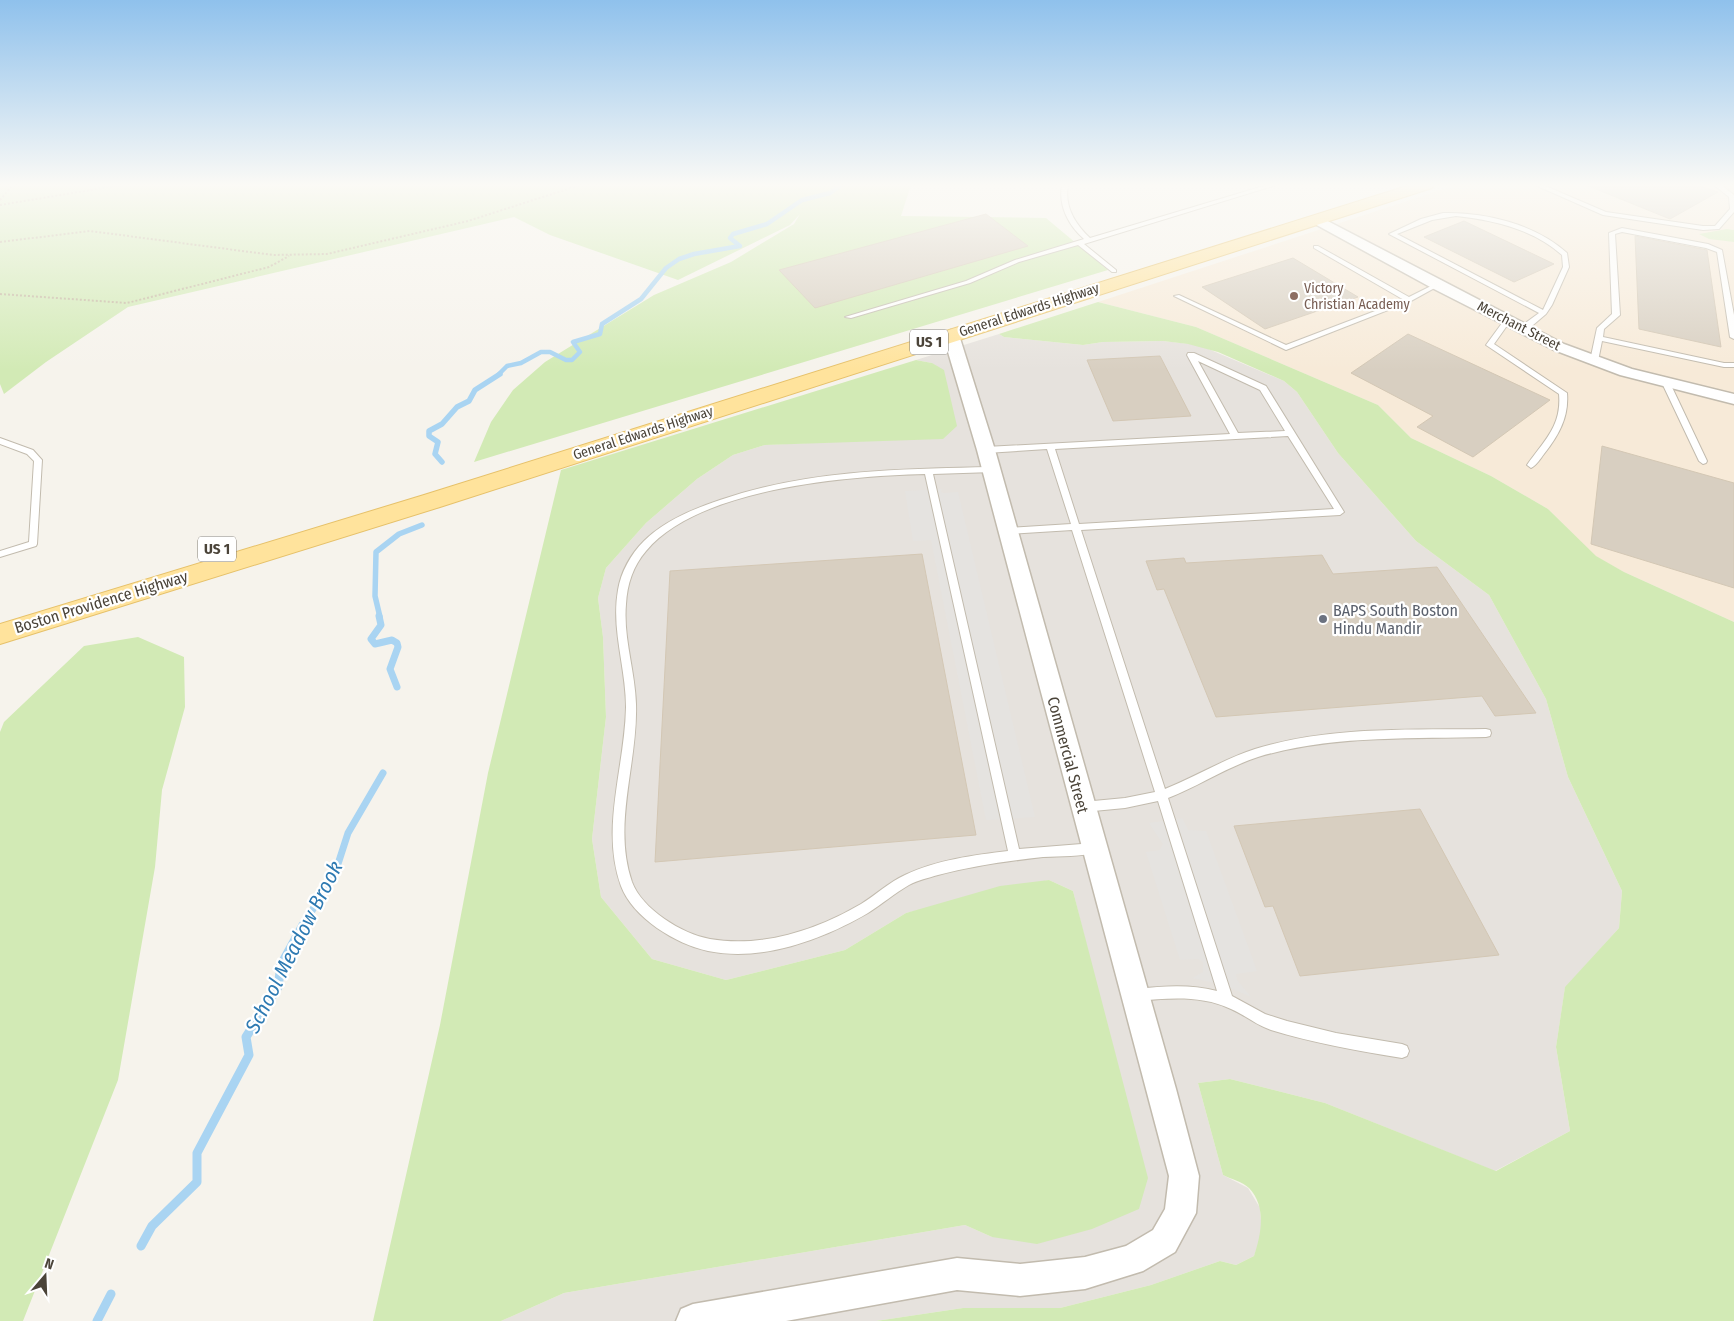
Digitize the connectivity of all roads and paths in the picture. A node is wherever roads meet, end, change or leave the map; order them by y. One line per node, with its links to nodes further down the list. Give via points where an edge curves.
1 (215, 247): 13 (path)
2 (359, 247): 13 (path, via 327,254)
3 (1066, 247): 20 (lane, via 1017,261 968,282)
4 (1083, 247): 14 (lane)
5 (1193, 247): 14 (main road, General Edwards Highway / US 1)
6 (1233, 247): 23 (main road, General Edwards Highway / US 1)
7 (1316, 247): 18 (lane)
8 (1367, 247): 15 (street, Merchant Street)
9 (1416, 247): 19 (lane)
10 (1556, 247): 19 (lane, via 1564,252 1567,262)
11 (1613, 247): 25 (lane, via 1616,315 1601,328)
12 (1710, 247): 24 (lane, via 1720,251)
13 (289, 256): 16 (path, via 269,267 127,303)
14 (1114, 271): 38 (main road, General Edwards Highway / US 1)
15 (1437, 285): 18 (lane); 21 (street, Merchant Street)
16 (0, 294)
17 (1177, 296): 18 (lane, via 1286,348)
18 (1409, 300)
19 (1544, 313): 22 (lane)
20 (849, 318)
21 (1507, 320): 22 (street, Merchant Street); 36 (lane, via 1490,345 1563,393 1566,407 1549,444)
22 (1523, 329): 26 (street, Merchant Street)
23 (951, 335): 34 (street, Commercial Street); 38 (main road, General Edwards Highway / US 1)
24 (1734, 337)
25 (1599, 338): 26 (lane); 27 (lane, via 1724,365)
26 (1594, 361): 28 (street, Merchant Street)
27 (1734, 364)
28 (1666, 383): 29 (street, Merchant Street); 35 (lane)
29 (1734, 399)
30 (1290, 433): 31 (lane); 31 (lane, via 1263,388 1191,355); 39 (lane, via 1340,512)
31 (1235, 436): 33 (lane)
32 (0, 441): 41 (lane, via 30,452 38,460 33,544)
33 (1050, 446): 34 (lane); 39 (lane)
34 (988, 460): 37 (lane); 40 (street, Commercial Street)
35 (1703, 460)
36 (1531, 465)
37 (928, 471): 48 (lane); 48 (lane, via 840,477 752,491 685,517 661,531 640,551 626,574 620,601 631,709 620,805 621,873 638,905 658,923 695,941 714,946 755,946 819,933 915,876)
38 (433, 492): 42 (main road, Boston Providence Highway / US 1); 43 (main road, Boston Providence Highway / US 1)
39 (1077, 527): 40 (lane); 45 (lane)
40 (1007, 531): 46 (street, Commercial Street)
41 (0, 554)
42 (0, 615)
43 (0, 634)
44 (1486, 733): 45 (lane, via 1351,738 1283,746 1234,762)
45 (1163, 795): 46 (lane); 50 (lane)
46 (1082, 807): 47 (street, Commercial Street)
47 (1094, 848): 48 (lane); 49 (street, Commercial Street)
48 (1014, 853)
49 (1136, 996): 50 (lane, via 1192,991); 52 (street, Commercial Street, via 1184,1176 1180,1213 1164,1241 1132,1260 1085,1273 1020,1280 957,1274)
50 (1228, 1001): 51 (lane, via 1270,1023 1351,1043)
51 (1402, 1051)
52 (693, 1321)

